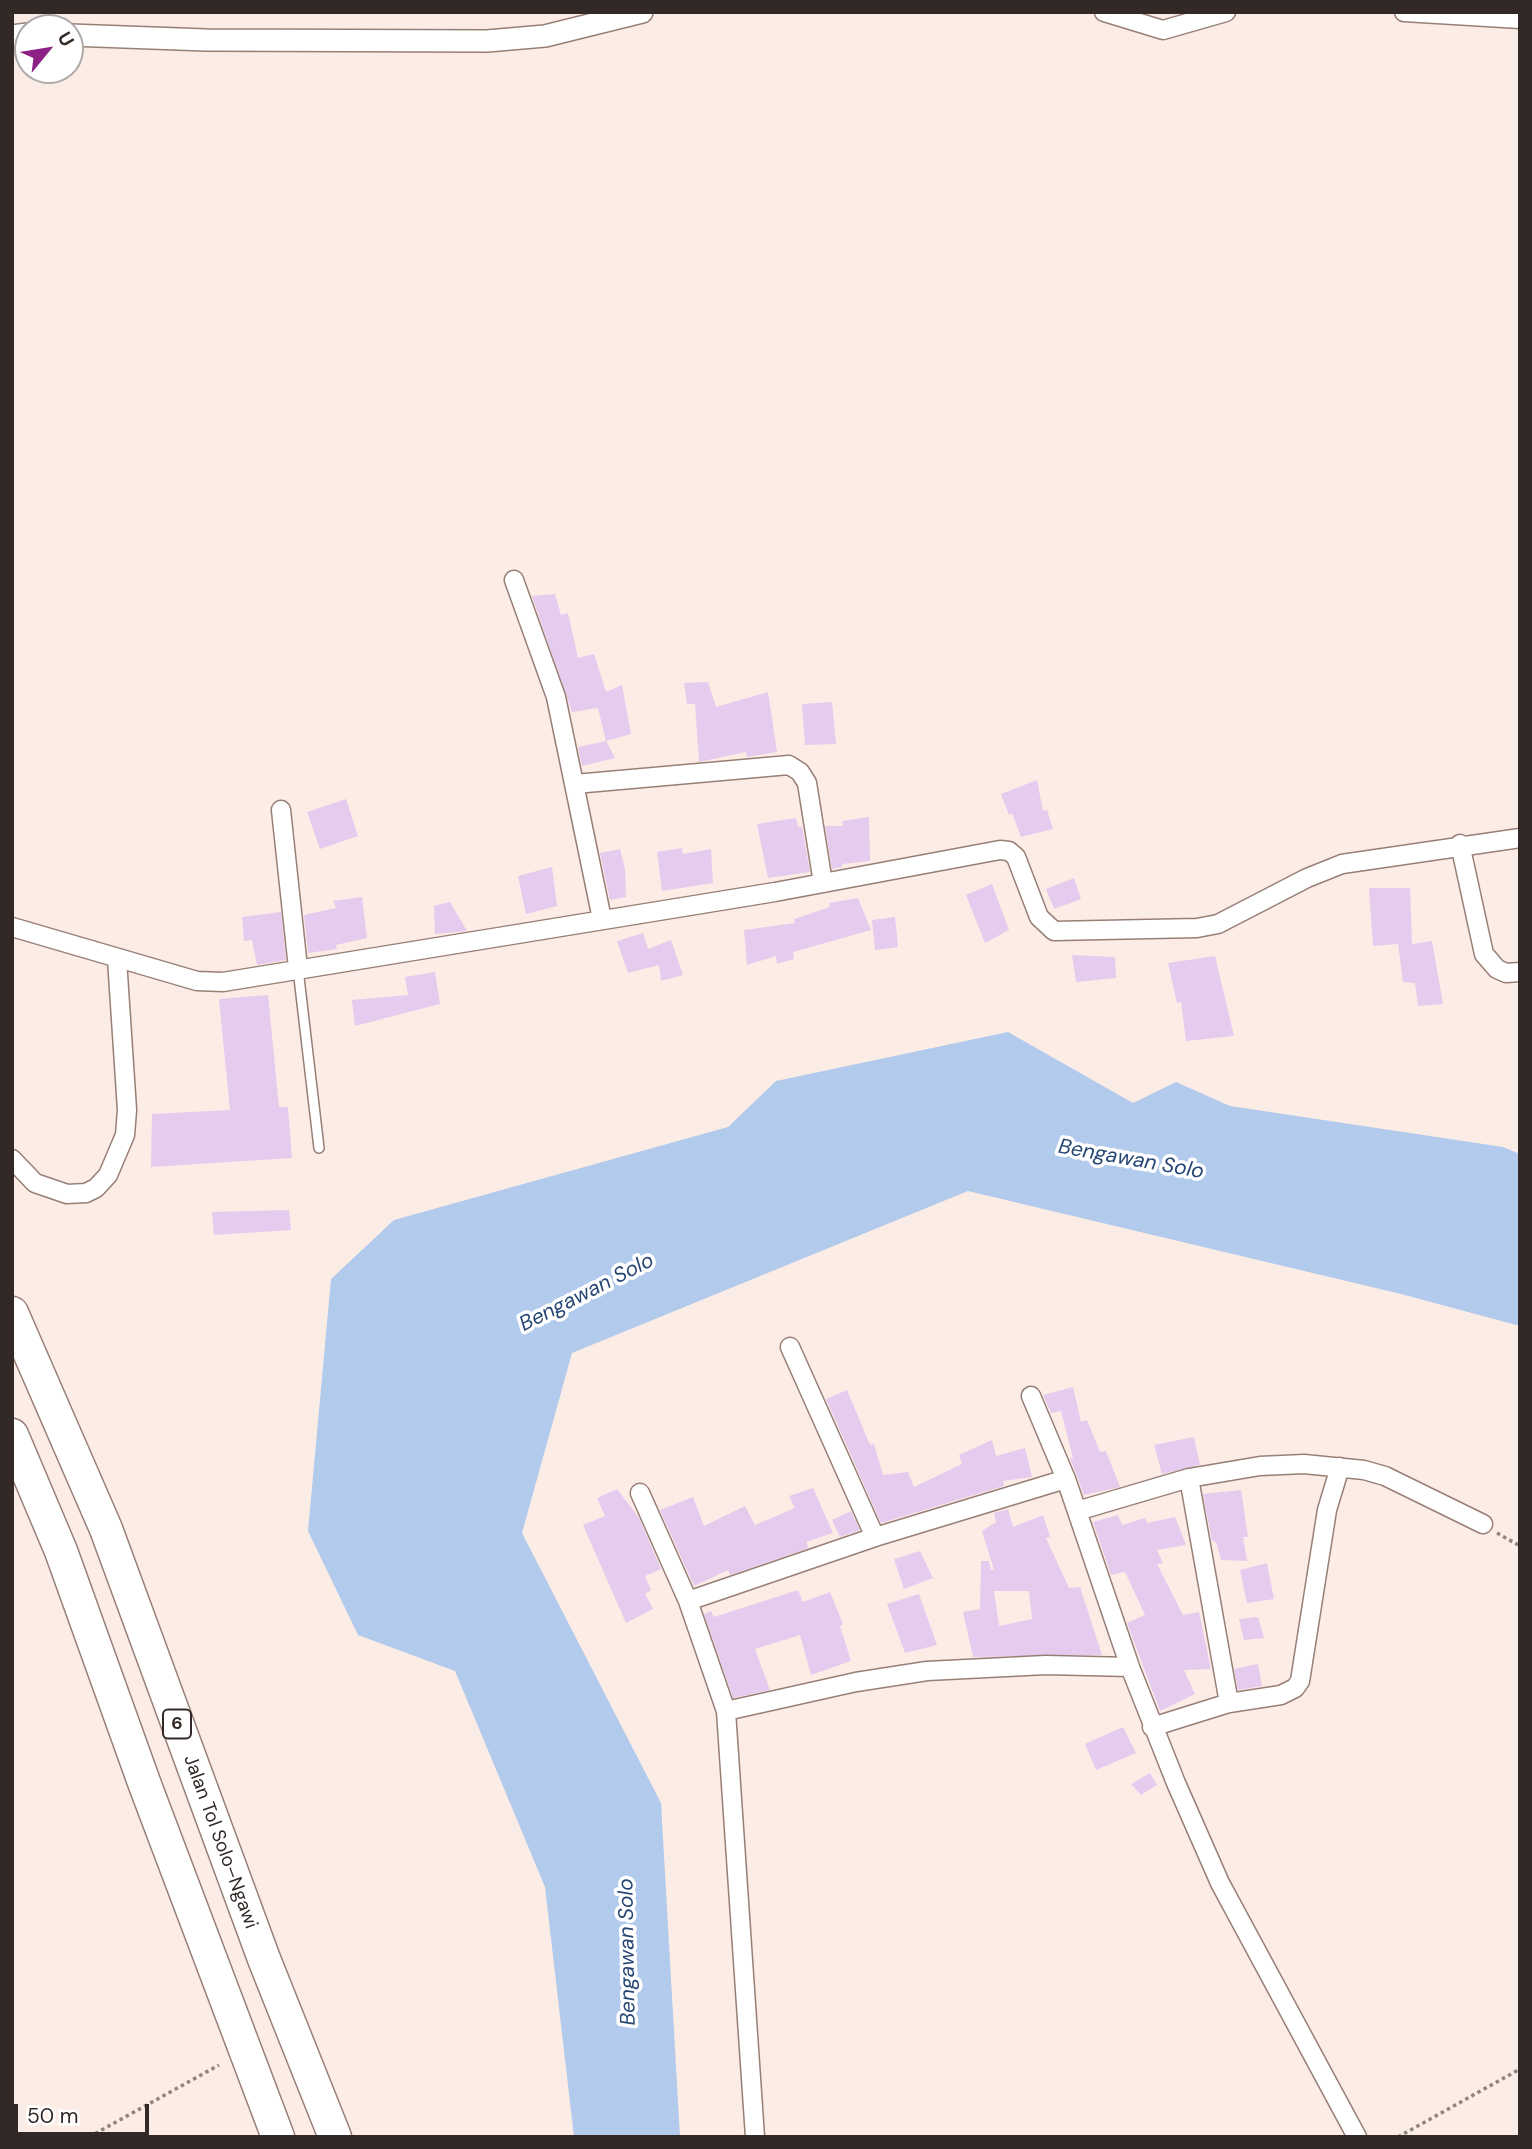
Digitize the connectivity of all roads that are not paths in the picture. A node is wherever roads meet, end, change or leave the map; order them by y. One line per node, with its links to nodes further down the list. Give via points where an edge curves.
1 (642, 12): 6 (street, via 545,36 487,41)
2 (1104, 12): 3 (street, via 1163,30)
3 (1226, 12)
4 (1404, 12): 5 (street)
5 (1520, 19)
6 (84, 35)
7 (514, 580): 8 (street, via 556,697)
8 (575, 784): 12 (street, via 789,765 807,783); 13 (street)
9 (281, 810): 16 (street)
10 (1520, 838): 11 (street)
11 (1460, 844): 12 (street, via 1342,864 1209,927 1054,931 1039,917 1016,857 1009,851); 17 (street, via 1484,954 1497,970)
12 (823, 883): 13 (street)
13 (602, 919): 16 (street)
14 (12, 927): 15 (street)
15 (117, 959): 16 (street, via 211,982); 19 (street, via 127,1110 125,1135 108,1175 86,1193 68,1194 35,1183)
16 (298, 968): 18 (lane)
17 (1520, 972)
18 (319, 1148)
19 (12, 1159)
20 (12, 1313): 38 (highway, Jalan Tol Solo–Ngawi / 6, via 106,1529 264,1959)
21 (790, 1347): 30 (street)
22 (1031, 1396): 26 (street)
23 (12, 1435): 37 (highway, via 61,1551)
24 (1340, 1467): 25 (street, via 1260,1466); 29 (street, via 1405,1483); 33 (street, via 1327,1510 1300,1681 1281,1695)
25 (1189, 1478): 28 (street); 33 (street)
26 (1066, 1479): 28 (street); 30 (street)
27 (640, 1493): 31 (street)
28 (1077, 1511): 32 (street)
29 (1483, 1524)
30 (875, 1537): 31 (street)
31 (688, 1601): 34 (street)
32 (1130, 1667): 34 (street, via 1046,1665 927,1671); 35 (street)
33 (1230, 1703): 35 (street)
34 (726, 1711): 39 (street)
35 (1152, 1727): 36 (street, via 1220,1883)
36 (1350, 2135)
37 (278, 2137)
38 (335, 2137)
39 (755, 2137)

